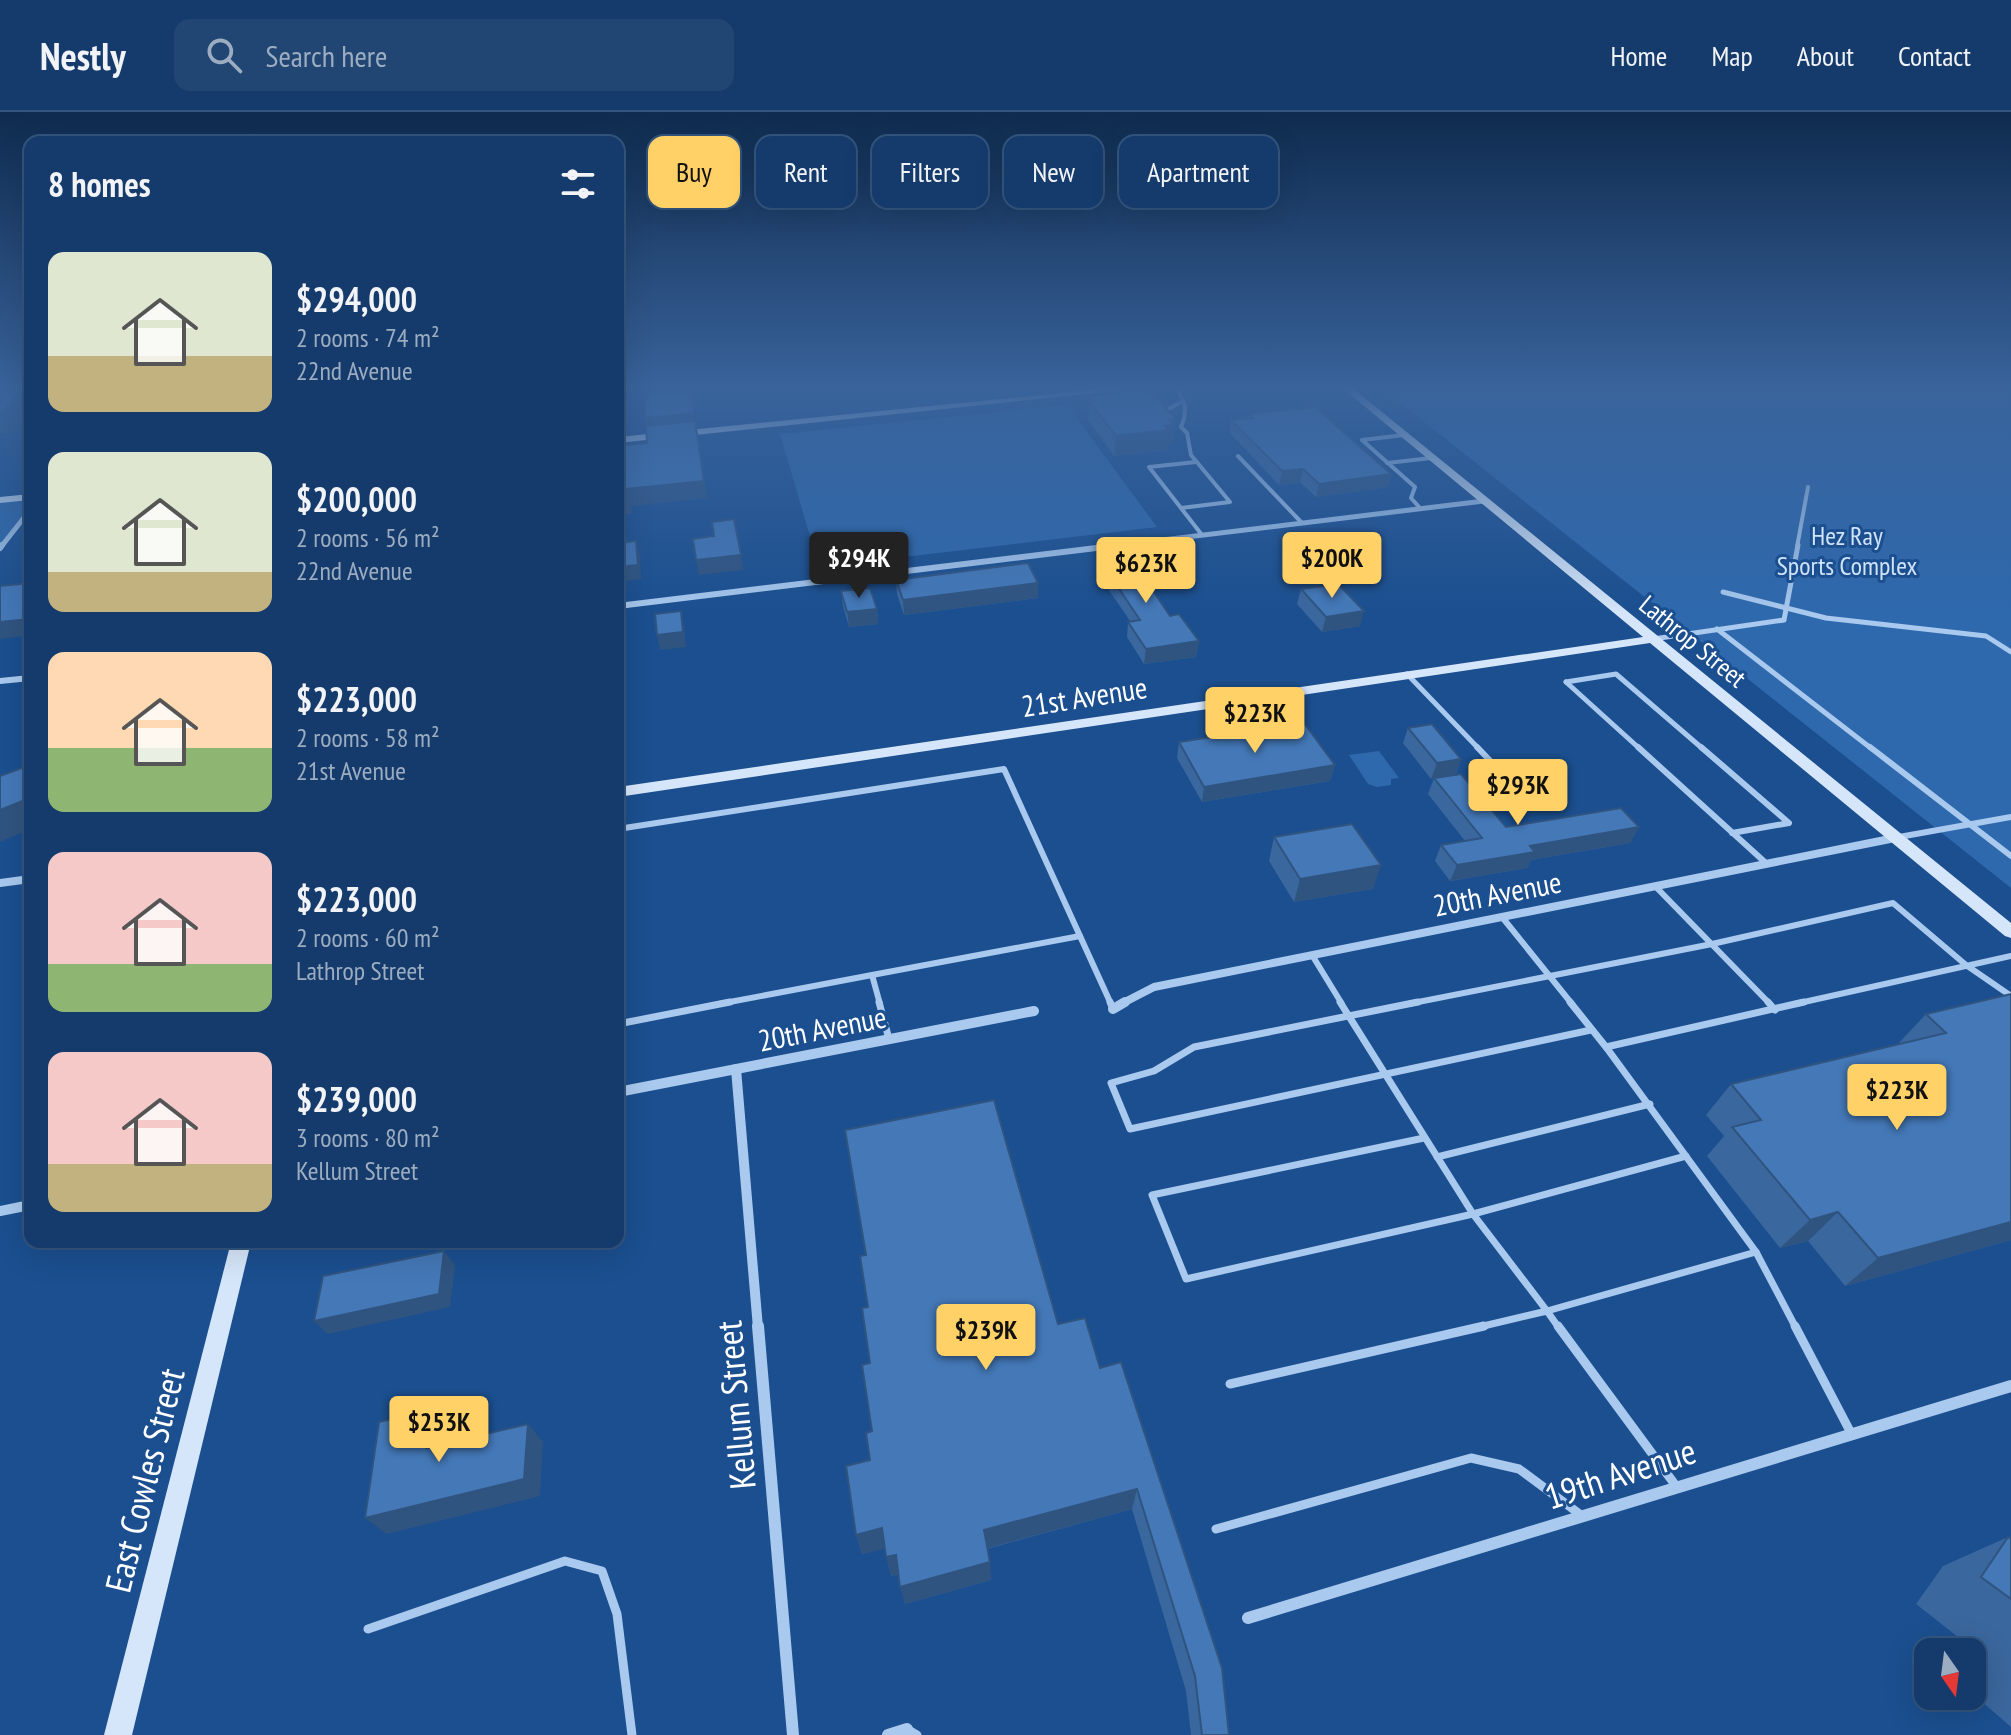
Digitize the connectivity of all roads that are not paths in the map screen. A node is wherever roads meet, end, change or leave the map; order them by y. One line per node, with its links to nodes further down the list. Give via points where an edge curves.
1 (1196, 462): 10 (lane, via 1149,467); 10 (lane, via 1230,502)
2 (1243, 462): 13 (lane)
3 (1398, 462): 5 (lane)
4 (1436, 462): 9 (street, Lathrop Street)
5 (1387, 463): 11 (lane, via 1415,487 1411,498)
6 (1808, 487): 18 (lane)
7 (24, 498): 8 (street)
8 (0, 500)
9 (1484, 501): 11 (street); 20 (street, Lathrop Street)
10 (1181, 508): 14 (lane)
11 (1421, 509): 13 (street)
12 (24, 518): 15 (street)
13 (1302, 523): 14 (street)
14 (1202, 535): 17 (street)
15 (0, 548)
16 (1723, 592): 18 (lane)
17 (624, 605)
18 (1786, 608): 19 (lane, via 1784,620); 21 (lane, via 1826,618 1986,636)
19 (1717, 629): 20 (lane); 28 (lane)
20 (1653, 639): 22 (street, 21st Avenue); 31 (street, Lathrop Street)
21 (2011, 652)
22 (1407, 674): 25 (street, 21st Avenue); 26 (lane)
23 (24, 679): 24 (street)
24 (0, 681)
25 (624, 791)
26 (1520, 792)
27 (2011, 817): 28 (lane)
28 (1971, 825): 31 (lane); 32 (lane)
29 (624, 828): 39 (lane, via 1004,769)
30 (1732, 833): 30 (lane, via 1577,692 1566,682 1616,674 1789,823); 33 (lane)
31 (1895, 838): 33 (street, 20th Avenue); 38 (street, Lathrop Street)
32 (2011, 856)
33 (1767, 864): 36 (street, 20th Avenue)
34 (24, 880): 35 (street)
35 (0, 883)
36 (1655, 886): 37 (street, 20th Avenue); 40 (lane)
37 (1502, 917): 41 (street, 20th Avenue); 45 (lane)
38 (2011, 932)
39 (1080, 936): 44 (lane); 47 (lane)
40 (1712, 944): 43 (lane, via 1893,903); 45 (lane); 48 (lane)
41 (1312, 955): 47 (street, 20th Avenue, via 1154,987); 50 (lane)
42 (2011, 956): 43 (lane)
43 (1966, 965): 46 (lane); 48 (lane)
44 (872, 975): 51 (lane); 53 (lane)
45 (1549, 976): 50 (lane); 52 (lane)
46 (2011, 996)
47 (1113, 1009)
48 (1775, 1010): 54 (lane)
49 (1034, 1011): 53 (street, 20th Avenue)
50 (1348, 1017): 56 (lane); 56 (lane, via 1194,1047 1154,1071 1111,1083 1130,1129)
51 (624, 1023)
52 (1591, 1030): 54 (lane); 56 (lane)
53 (889, 1040): 55 (street, 20th Avenue)
54 (1606, 1047): 58 (lane)
55 (736, 1069): 57 (street, 20th Avenue); 79 (street, Kellum Street)
56 (1384, 1075): 59 (lane)
57 (624, 1091)
58 (1650, 1104): 60 (lane); 61 (lane)
59 (1424, 1138): 61 (lane); 64 (lane, via 1152,1195 1186,1279)
60 (1686, 1156): 64 (lane); 66 (lane)
61 (1437, 1157): 64 (lane)
62 (24, 1206): 63 (street)
63 (0, 1211)
64 (1473, 1214): 67 (lane)
65 (240, 1248): 77 (street, East Cowles Street)
66 (1756, 1252): 67 (lane); 70 (lane)
67 (1547, 1311): 68 (lane); 71 (lane)
68 (1230, 1384)
69 (2011, 1386): 70 (street, 19th Avenue)
70 (1852, 1435): 71 (street, 19th Avenue)
71 (1676, 1486): 72 (street, 19th Avenue)
72 (1584, 1517): 73 (lane, via 1519,1469 1471,1458); 74 (street, 19th Avenue)
73 (1216, 1529)
74 (1248, 1618)
75 (368, 1629): 78 (lane, via 565,1561 602,1571 617,1614)
76 (912, 1732): 80 (street)
77 (118, 1735)
78 (632, 1735)
79 (793, 1735)
80 (888, 1735)

